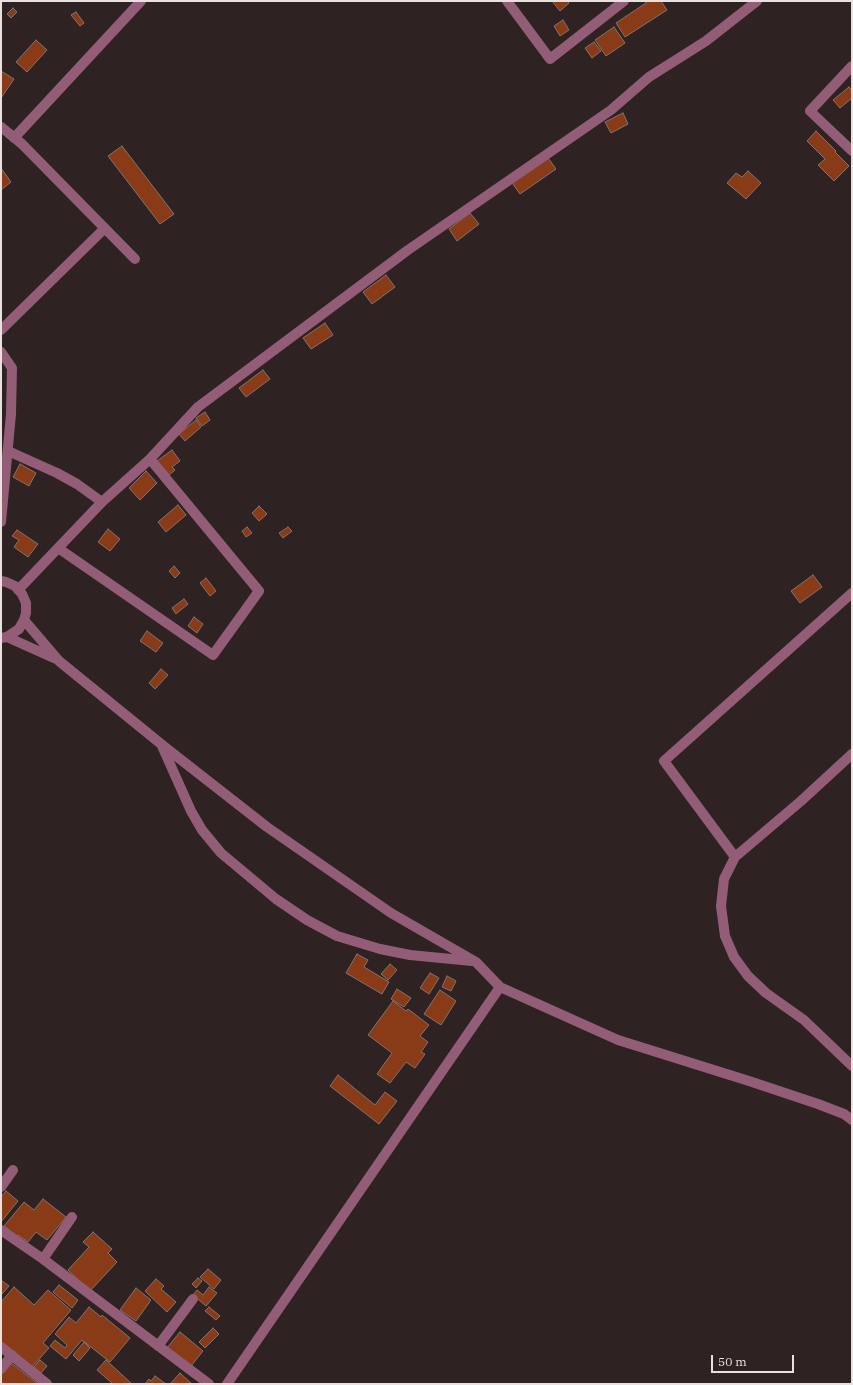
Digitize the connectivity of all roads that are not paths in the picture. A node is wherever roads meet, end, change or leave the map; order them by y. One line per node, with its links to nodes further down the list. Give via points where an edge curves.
1 (141, 1): 7 (street)
2 (507, 1): 3 (street, via 550,58)
3 (624, 1)
4 (750, 3): 14 (street, via 706,41 649,77 611,110 408,250 204,402)
5 (852, 66): 8 (street, via 810,111)
6 (1, 127): 7 (street)
7 (14, 138): 9 (street)
8 (852, 151)
9 (104, 229): 10 (street); 11 (street)
10 (135, 259)
11 (1, 330)
12 (1, 352): 13 (street, via 12,368)
13 (8, 451): 15 (street, via 57,473); 16 (street)
14 (150, 459): 15 (street); 17 (street, via 259,591 213,654)
15 (102, 502): 17 (street)
16 (1, 522)
17 (58, 548): 19 (street)
18 (1, 581): 19 (street, via 15,586)
19 (18, 590): 21 (street, via 26,603)
20 (851, 595): 26 (street, via 664,761)
21 (24, 620): 22 (street, via 19,629); 23 (street)
22 (4, 638): 23 (street)
23 (59, 661): 24 (street)
24 (160, 743): 27 (street, via 267,827 365,895); 27 (street, via 202,830 221,853 276,900 306,920 338,936 366,945 410,955)
25 (852, 754): 26 (street)
26 (735, 857): 29 (street, via 724,879 721,906 726,936 734,957 748,976 766,993 804,1020)
27 (476, 962): 28 (street)
28 (500, 987): 30 (street, via 618,1040 818,1104 844,1114); 43 (street)
29 (852, 1066)
30 (852, 1120)
31 (13, 1170): 32 (street)
32 (1, 1187)
33 (72, 1217): 35 (street)
34 (1, 1230): 35 (street)
35 (43, 1259): 37 (street)
36 (193, 1299): 37 (street)
37 (158, 1346): 42 (street)
38 (1, 1347): 39 (street)
39 (12, 1355): 40 (street); 41 (street)
40 (1, 1369)
41 (46, 1384)
42 (209, 1384)
43 (227, 1384)

